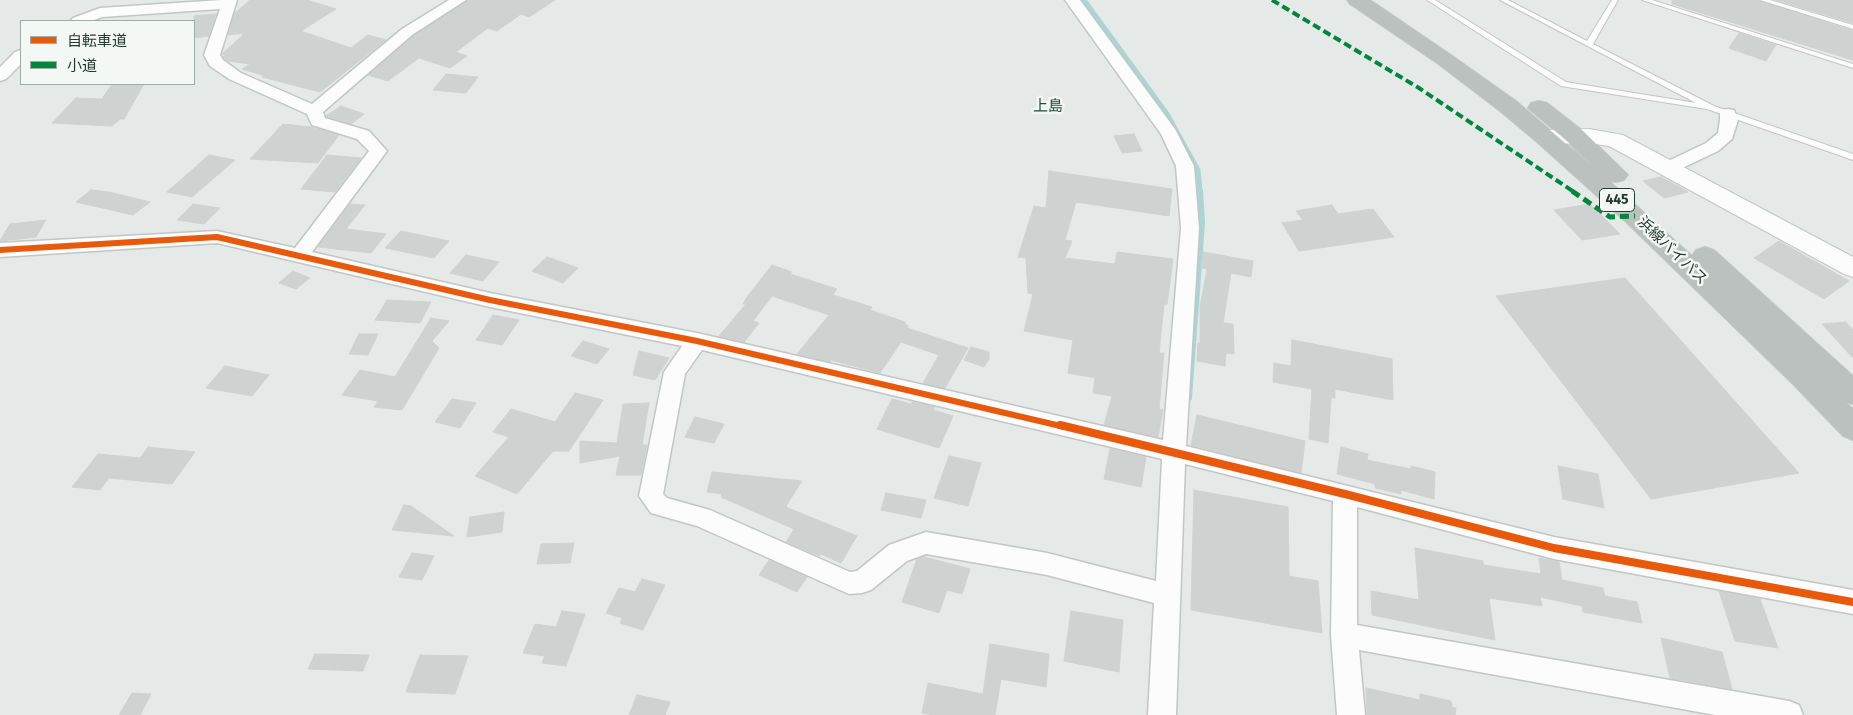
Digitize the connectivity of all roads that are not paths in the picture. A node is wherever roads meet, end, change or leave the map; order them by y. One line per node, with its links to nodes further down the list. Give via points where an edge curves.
1 (459, 0): 19 (street, via 407,32)
2 (1072, 0): 31 (street, via 1168,133 1185,166 1190,228)
3 (1357, 0): 22 (highway, 浜線バイパス / 445, via 1476,82)
4 (1378, 0): 21 (highway, 浜線バイパス / 445, via 1524,95)
5 (1430, 0): 18 (lane, via 1564,84)
6 (1503, 0): 14 (lane)
7 (1604, 0): 11 (lane)
8 (1645, 0): 16 (lane)
9 (1763, 0): 13 (lane)
10 (229, 2): 12 (street, via 100,13); 19 (street, via 212,55 216,63 235,76)
11 (1614, 2): 14 (lane)
12 (81, 20)
13 (1853, 27)
14 (1589, 44): 18 (lane)
15 (20, 56): 17 (street)
16 (1853, 66)
17 (0, 76)
18 (1711, 108): 20 (lane)
19 (314, 111): 26 (street, via 318,121 363,135 378,151)
20 (1728, 114): 23 (lane); 24 (street, via 1726,134 1712,147)
21 (1575, 136): 22 (street); 24 (street, via 1615,140); 29 (highway, 浜線バイパス / 445)
22 (1545, 137): 30 (highway, 浜線バイパス / 445, via 1635,216)
23 (1853, 157)
24 (1668, 168): 27 (street)
25 (0, 250): 26 (street, via 217,237)
26 (300, 255): 28 (street, via 490,300)
27 (1853, 268)
28 (697, 342): 31 (street); 33 (street, via 675,372 651,496 659,506 701,517 849,583 862,582 898,553 926,543 1047,564)
29 (1853, 393)
30 (1853, 428)
31 (1174, 452): 32 (street); 33 (street)
32 (1346, 494): 34 (street, via 1554,548); 35 (street)
33 (1167, 595): 36 (street)
34 (1853, 602)
35 (1344, 635): 37 (street); 38 (street)
36 (1162, 715)
37 (1351, 715)
38 (1788, 715)

